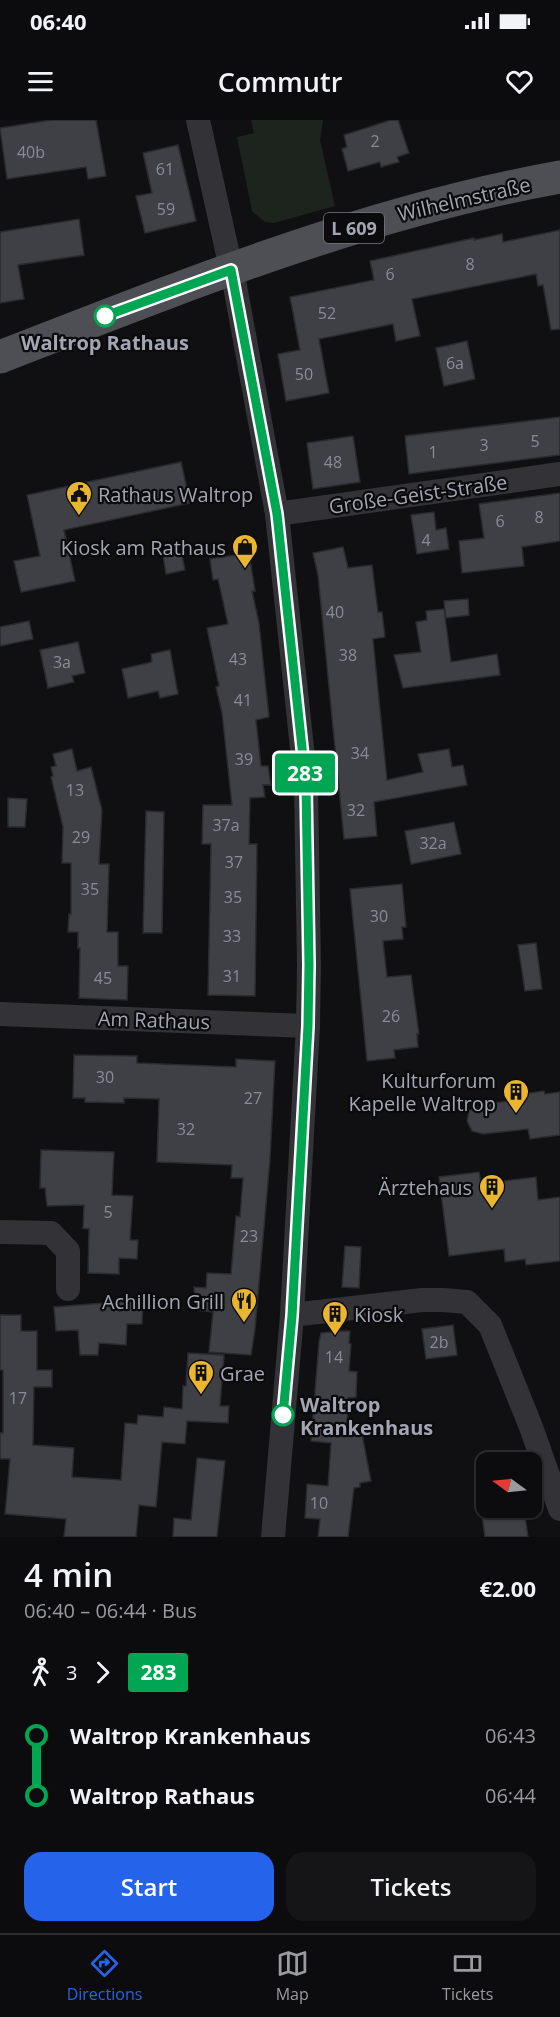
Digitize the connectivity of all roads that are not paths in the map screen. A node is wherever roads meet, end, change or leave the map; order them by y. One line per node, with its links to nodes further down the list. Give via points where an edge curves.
1 (198, 120): 3 (street)
2 (560, 177): 3 (main road, Wilhelmstraße / L 609, via 393,215)
3 (231, 270): 4 (main road, L 609); 6 (street)
4 (0, 357)
5 (560, 474): 6 (street, Große-Geist-Straße)
6 (277, 514): 8 (street, via 306,785)
7 (0, 1014): 8 (street, Am Rathaus)
8 (308, 1026): 11 (street)
9 (0, 1232): 10 (street, via 51,1233 68,1251)
10 (68, 1289)
11 (292, 1316): 12 (street, via 412,1301 466,1302 490,1324); 13 (street)
12 (560, 1509)
13 (273, 1537)

